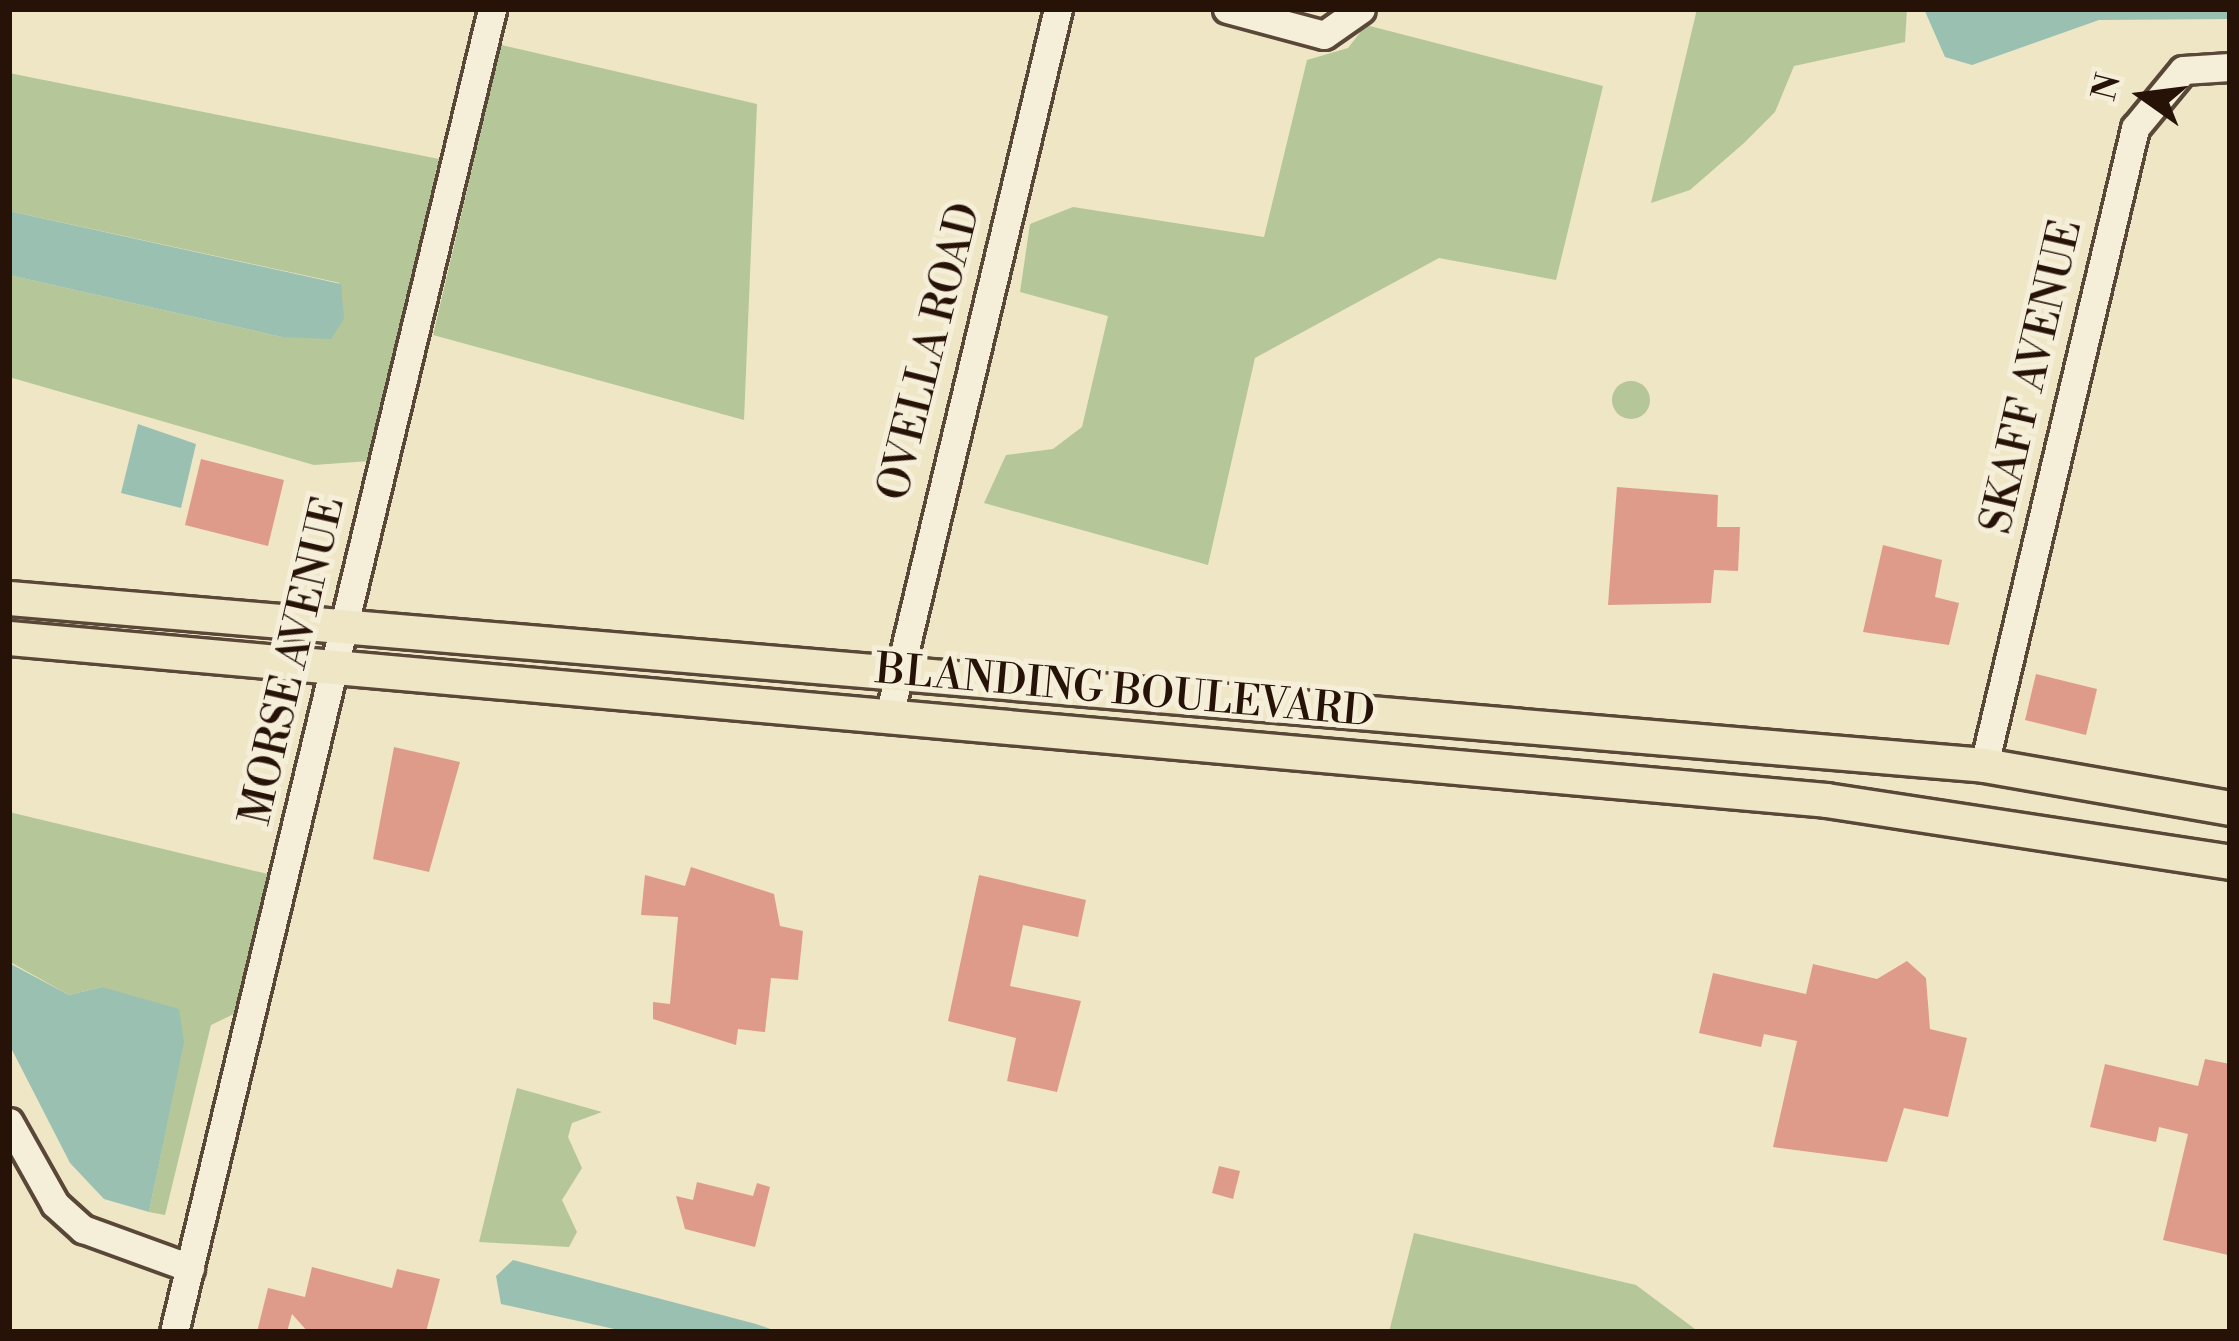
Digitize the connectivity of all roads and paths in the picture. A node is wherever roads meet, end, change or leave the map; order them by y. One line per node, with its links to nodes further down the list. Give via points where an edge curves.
1 (492, 9): 7 (street, MORSE AVENUE)
2 (1058, 9): 11 (street, OVELLA ROAD)
3 (1227, 9): 4 (street)
4 (1353, 20)
5 (2230, 68): 16 (street, SKAFF AVENUE, via 2183,70 2135,128)
6 (9, 598): 7 (main road, BLANDING BOULEVARD)
7 (347, 631): 9 (main road, BLANDING BOULEVARD); 10 (street, MORSE AVENUE)
8 (9, 638): 10 (main road, BLANDING BOULEVARD)
9 (625, 655): 11 (main road, BLANDING BOULEVARD); 12 (main road, via 607,671)
10 (337, 669): 12 (main road, BLANDING BOULEVARD); 23 (street, MORSE AVENUE)
11 (898, 676): 13 (street, OVELLA ROAD); 14 (main road, BLANDING BOULEVARD)
12 (540, 689): 13 (main road, BLANDING BOULEVARD)
13 (889, 716): 15 (main road, BLANDING BOULEVARD)
14 (1669, 737): 15 (main road, via 1615,747 1453,736 1420,746); 16 (main road, BLANDING BOULEVARD)
15 (1410, 763): 19 (main road, BLANDING BOULEVARD)
16 (1984, 765): 17 (main road, BLANDING BOULEVARD); 19 (main road, via 1964,798)
17 (2064, 778): 18 (main road, BLANDING BOULEVARD); 20 (main road, via 2019,790)
18 (2230, 808)
19 (1914, 810): 20 (main road, BLANDING BOULEVARD)
20 (1992, 821): 21 (main road, BLANDING BOULEVARD)
21 (2230, 862)
22 (9, 1122): 23 (street, via 55,1204 83,1229)
23 (190, 1268): 24 (street, MORSE AVENUE)
24 (175, 1332)

